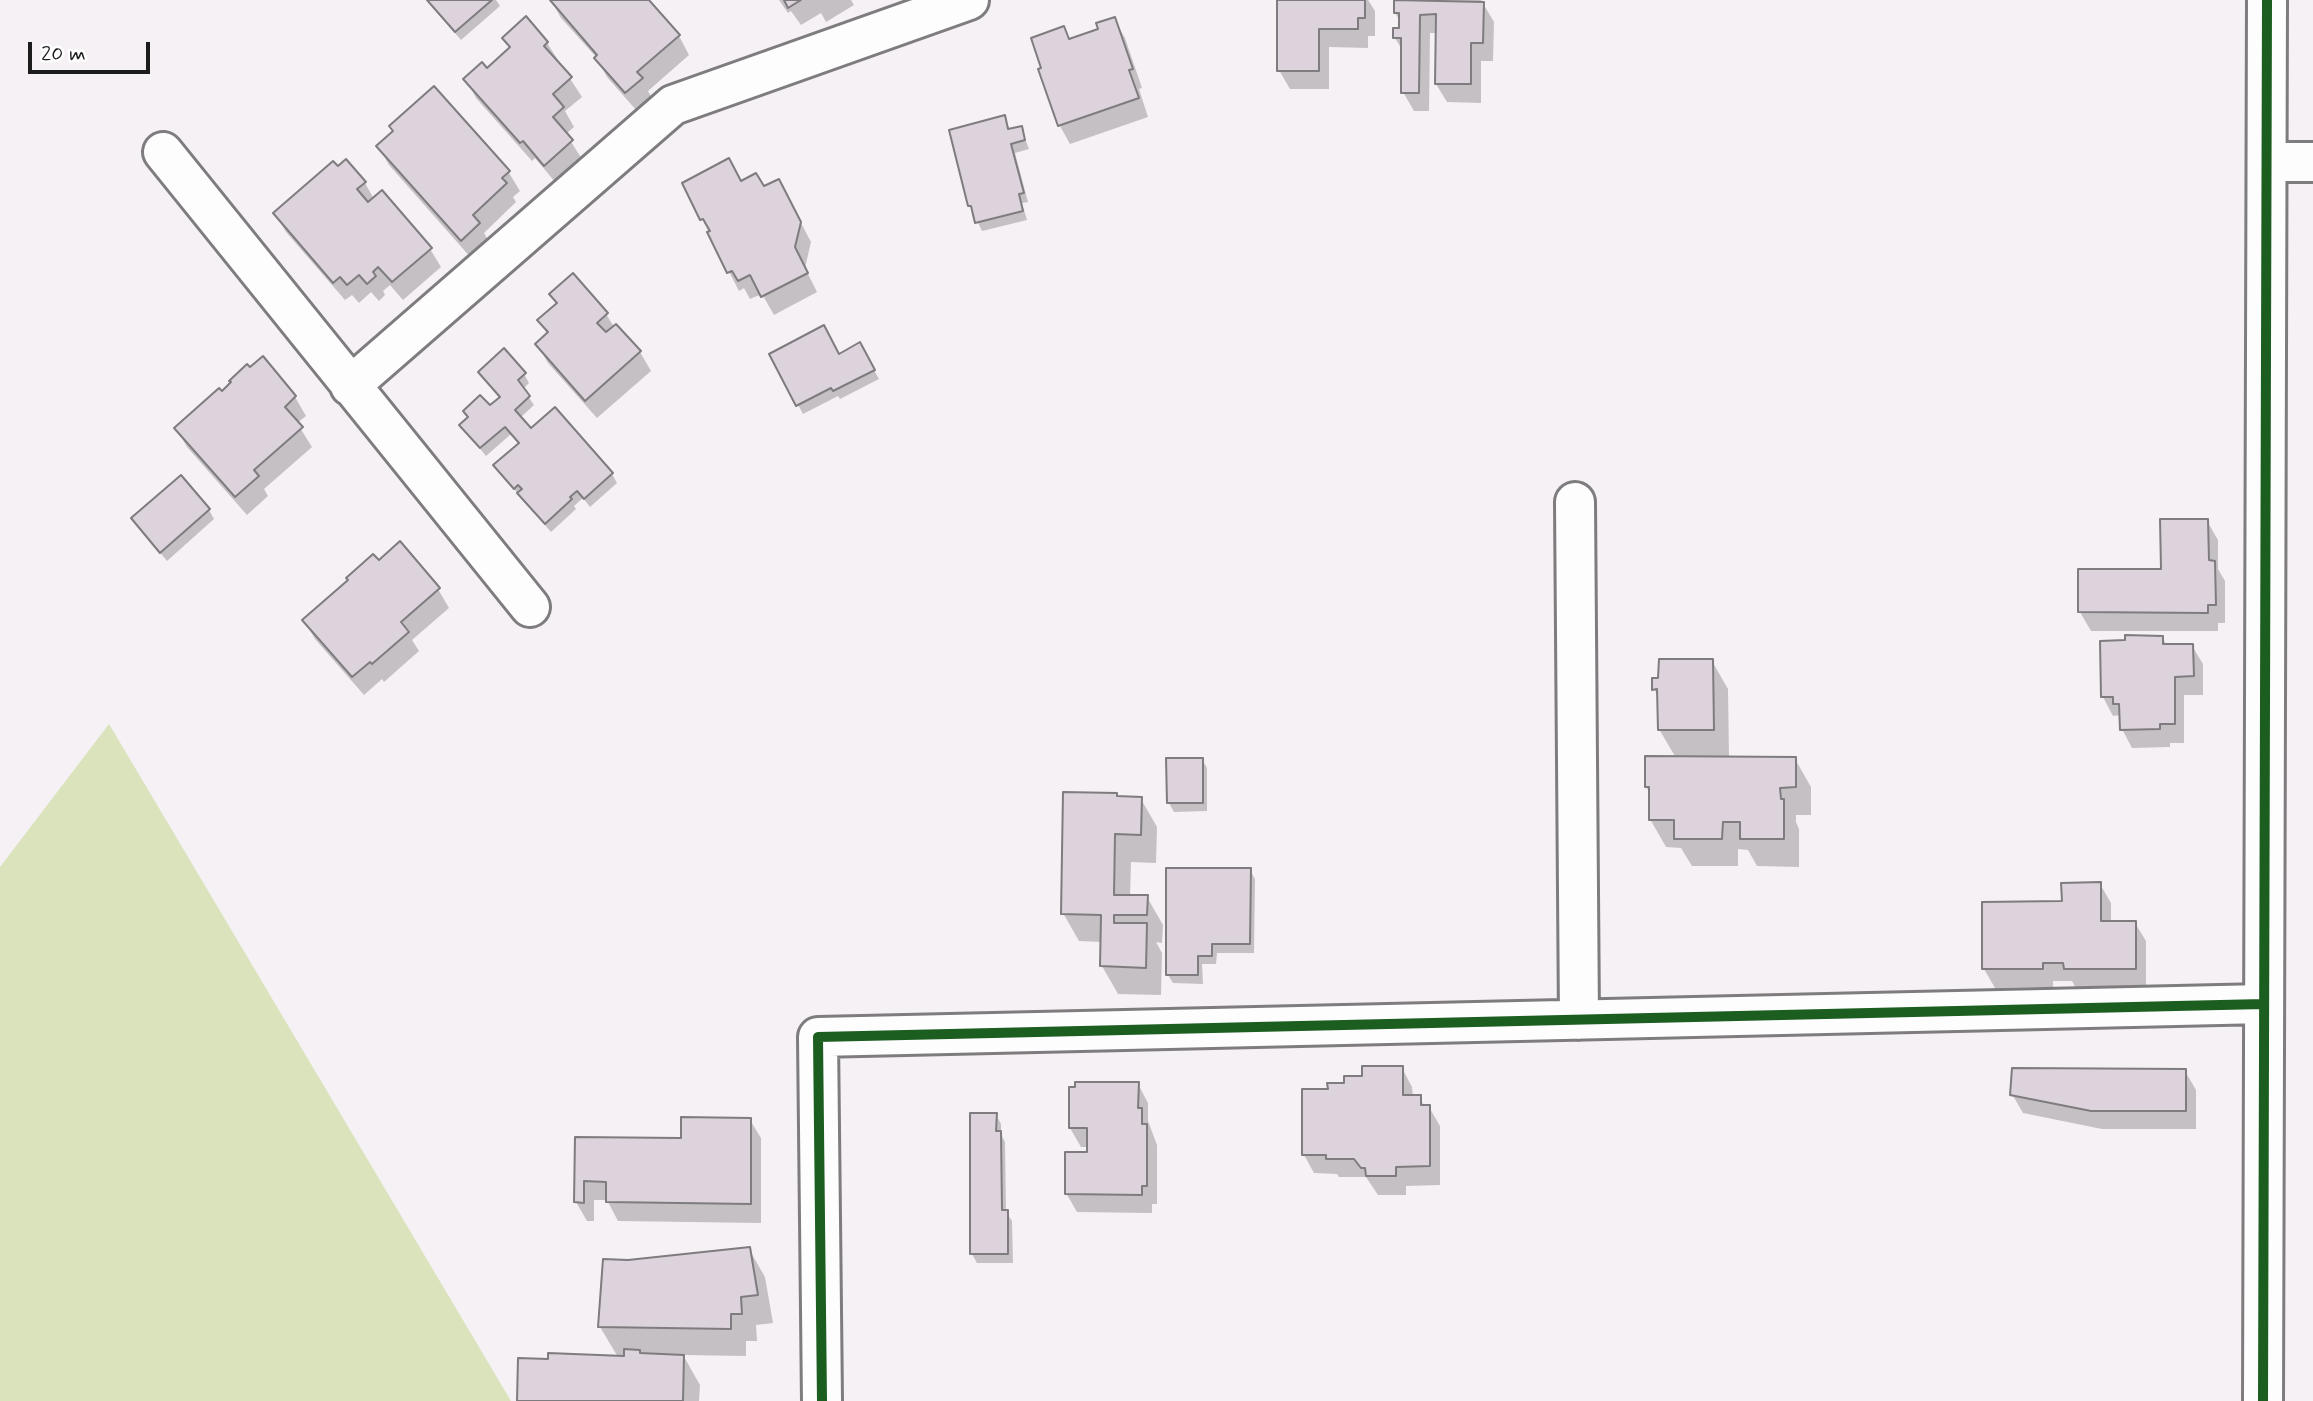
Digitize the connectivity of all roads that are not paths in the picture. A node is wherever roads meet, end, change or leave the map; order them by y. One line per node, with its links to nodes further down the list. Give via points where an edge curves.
1 (969, 0): 6 (street, via 673,104)
2 (2267, 0): 4 (street)
3 (163, 152): 6 (street)
4 (2267, 162): 5 (street); 9 (street)
5 (2313, 162)
6 (350, 386): 8 (street)
7 (1575, 502): 10 (street)
8 (530, 607)
9 (2264, 1004): 10 (street); 12 (street)
10 (1579, 1020): 11 (street, via 818,1037)
11 (822, 1401)
12 (2263, 1401)

